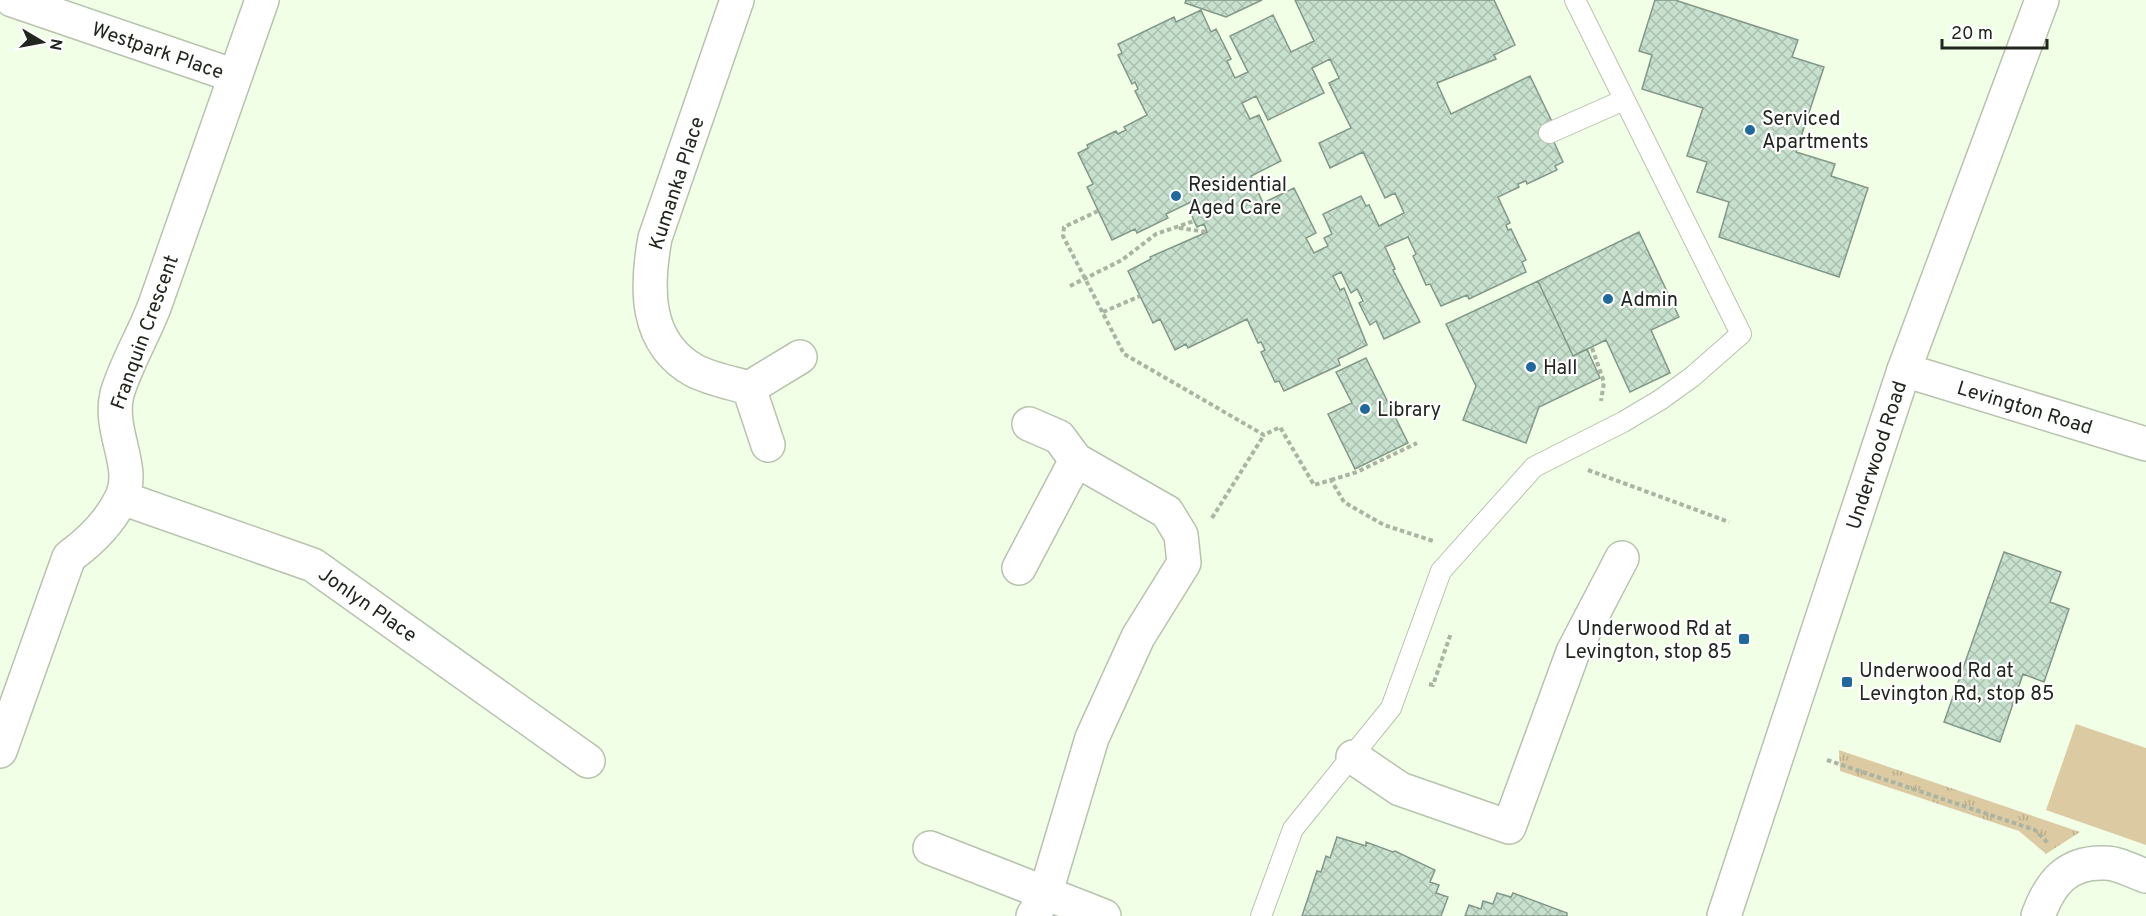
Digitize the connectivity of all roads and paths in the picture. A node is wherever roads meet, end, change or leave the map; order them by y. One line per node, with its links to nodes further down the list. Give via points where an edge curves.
1 (12, 0): 6 (street, Westpark Place)
2 (262, 0): 6 (street, Franquin Crescent)
3 (737, 0): 20 (street, Kumanka Place, via 655,238 649,272 650,313 669,350 695,371)
4 (1575, 0): 7 (lane)
5 (2042, 0): 19 (street, Underwood Road)
6 (235, 76): 30 (street, Franquin Crescent, via 150,319 118,393 113,417 124,459)
7 (1624, 100): 8 (lane); 37 (lane, via 1741,334 1660,400 1534,467 1441,571 1390,708)
8 (1550, 133)
9 (1098, 211): 13 (path, via 1064,227 1063,236)
10 (1194, 220): 11 (path)
11 (1179, 228): 12 (path); 13 (path, via 1156,234 1122,260)
12 (1208, 232)
13 (1085, 278): 14 (path); 16 (path)
14 (1070, 286)
15 (1140, 296): 16 (path)
16 (1102, 312): 23 (path, via 1124,354)
17 (1592, 348): 21 (path, via 1604,382)
18 (800, 357): 20 (street)
19 (1904, 370): 25 (street, Levington Road); 46 (street, Underwood Road)
20 (749, 388): 26 (street)
21 (1599, 407)
22 (1029, 424): 27 (street, via 1059,437)
23 (1264, 435): 29 (path, via 1280,427 1314,485); 32 (path, via 1209,524)
24 (1416, 443): 29 (path, via 1357,472)
25 (2146, 444)
26 (768, 445)
27 (1076, 460): 32 (street, via 1167,512); 35 (street)
28 (1582, 468): 31 (path)
29 (1331, 480): 33 (path, via 1344,502 1384,525)
30 (122, 498): 36 (street, Franquin Crescent, via 100,531 69,558); 39 (street, Jonlyn Place, via 313,565)
31 (1730, 522)
32 (1179, 531): 43 (street, via 1184,563 1138,637 1092,738)
33 (1437, 542)
34 (1622, 558): 37 (street, via 1573,651 1509,827 1401,789)
35 (1019, 568)
36 (0, 751)
37 (1353, 758): 45 (lane, via 1293,830)
38 (1827, 760): 41 (path, via 2035,830)
39 (588, 761)
40 (930, 848): 43 (street)
41 (2072, 868): 42 (street, via 2107,862); 47 (street, via 2047,891)
42 (2146, 876)
43 (1039, 906): 44 (street)
44 (1104, 916)
45 (1262, 916)
46 (1724, 916)
47 (2038, 916)

